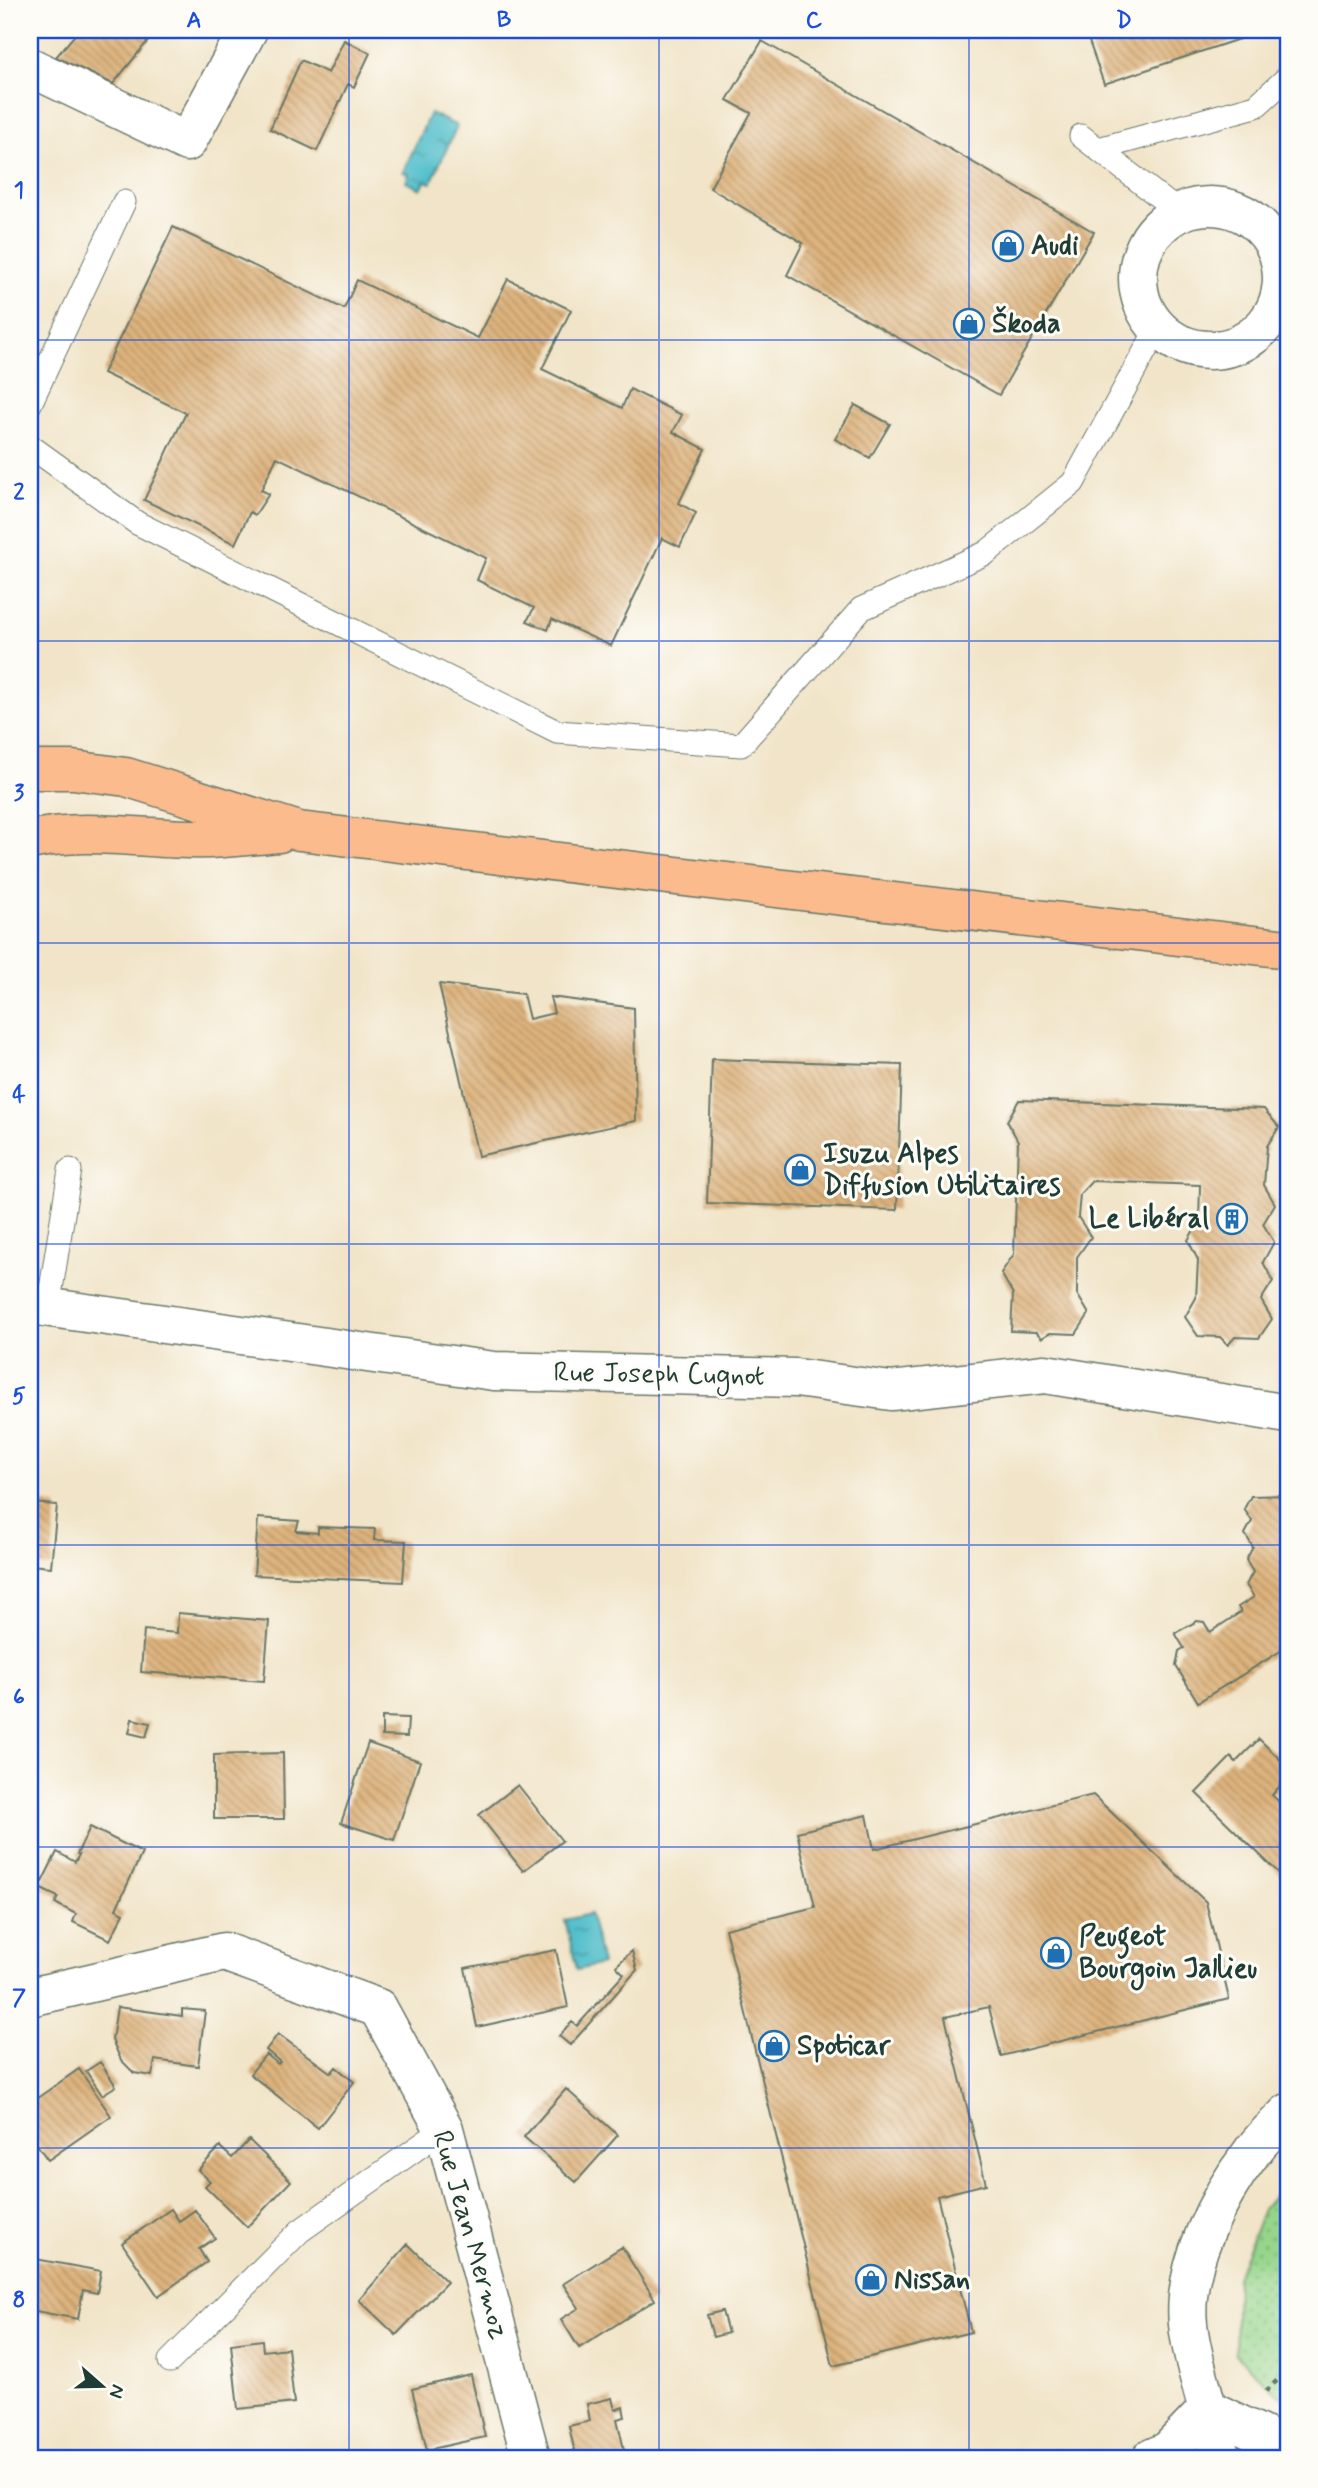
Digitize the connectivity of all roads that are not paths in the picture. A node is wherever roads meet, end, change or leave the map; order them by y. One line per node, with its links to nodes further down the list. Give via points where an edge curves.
1 (247, 30): 2 (street, via 187,142)
2 (30, 67)
3 (1288, 77): 5 (lane, via 1256,106 1089,143)
4 (124, 202): 8 (lane)
5 (1180, 213): 6 (street, via 1195,205 1233,207 1266,229 1283,264); 7 (street, via 1160,223 1139,256 1139,295)
6 (1284, 302): 7 (street, via 1258,333 1225,349 1189,348)
7 (1157, 329): 9 (lane, via 1073,483 986,553 861,609 741,745 557,732 137,523)
8 (30, 404)
9 (30, 446)
10 (30, 770): 11 (main road, via 126,777)
11 (299, 831): 12 (main road, via 208,839 99,833); 13 (main road)
12 (30, 840)
13 (1288, 949)
14 (70, 1170): 15 (lane)
15 (39, 1307): 16 (street, Rue Joseph Cugnot, via 494,1371 796,1378 891,1391 1045,1374)
16 (1288, 1414)
17 (30, 1997): 19 (street, Rue Jean Mermoz, via 225,1952 378,2008)
18 (1288, 2113): 21 (street, via 1252,2150 1227,2188 1208,2224 1190,2281 1187,2321 1193,2363)
19 (443, 2129): 20 (lane, via 300,2231); 23 (street, Rue Jean Mermoz)
20 (170, 2361)
21 (1208, 2409): 22 (street); 24 (street, via 1168,2451); 25 (street)
22 (1288, 2448)
23 (531, 2458)
24 (1152, 2458)
25 (1222, 2458)

